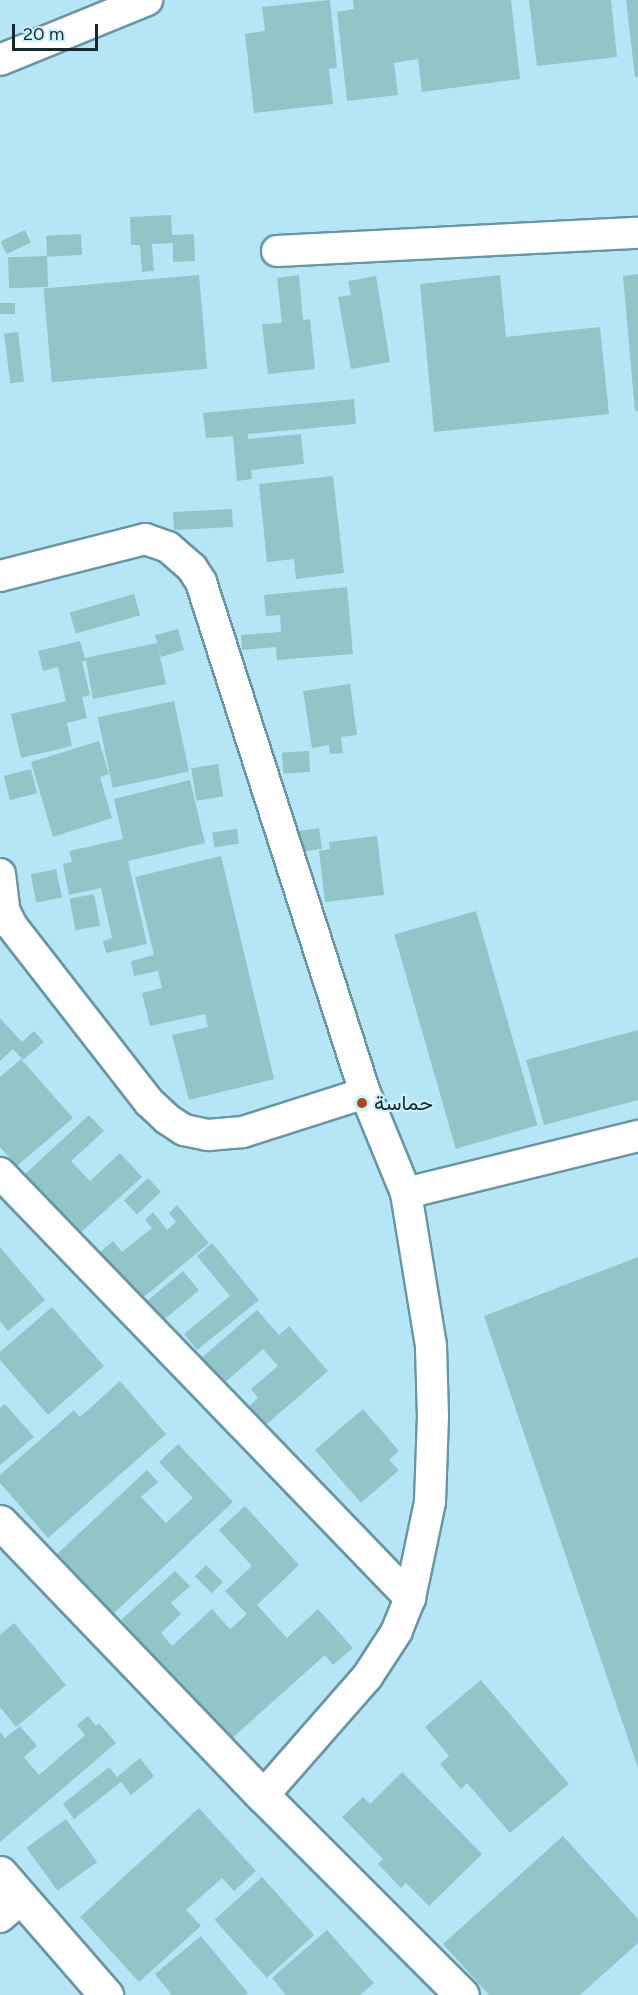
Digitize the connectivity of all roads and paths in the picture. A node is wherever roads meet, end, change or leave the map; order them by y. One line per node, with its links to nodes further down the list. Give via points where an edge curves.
1 (147, 0): 2 (street)
2 (0, 60)
3 (638, 233): 4 (street)
4 (277, 251)
5 (0, 576): 7 (street, via 145,539 168,547 192,568 201,582)
6 (0, 874): 7 (street, via 5,912 12,926 149,1102 184,1130 208,1135 243,1132)
7 (365, 1093): 10 (street)
8 (638, 1136): 10 (street)
9 (0, 1173): 12 (street)
10 (406, 1194): 12 (street, via 431,1346 433,1416 430,1502)
11 (0, 1522): 13 (street)
12 (410, 1598): 13 (street, via 397,1631 368,1677)
13 (263, 1796): 17 (street)
14 (0, 1873): 15 (street)
15 (11, 1908): 16 (street)
16 (106, 1995)
17 (462, 1995)

